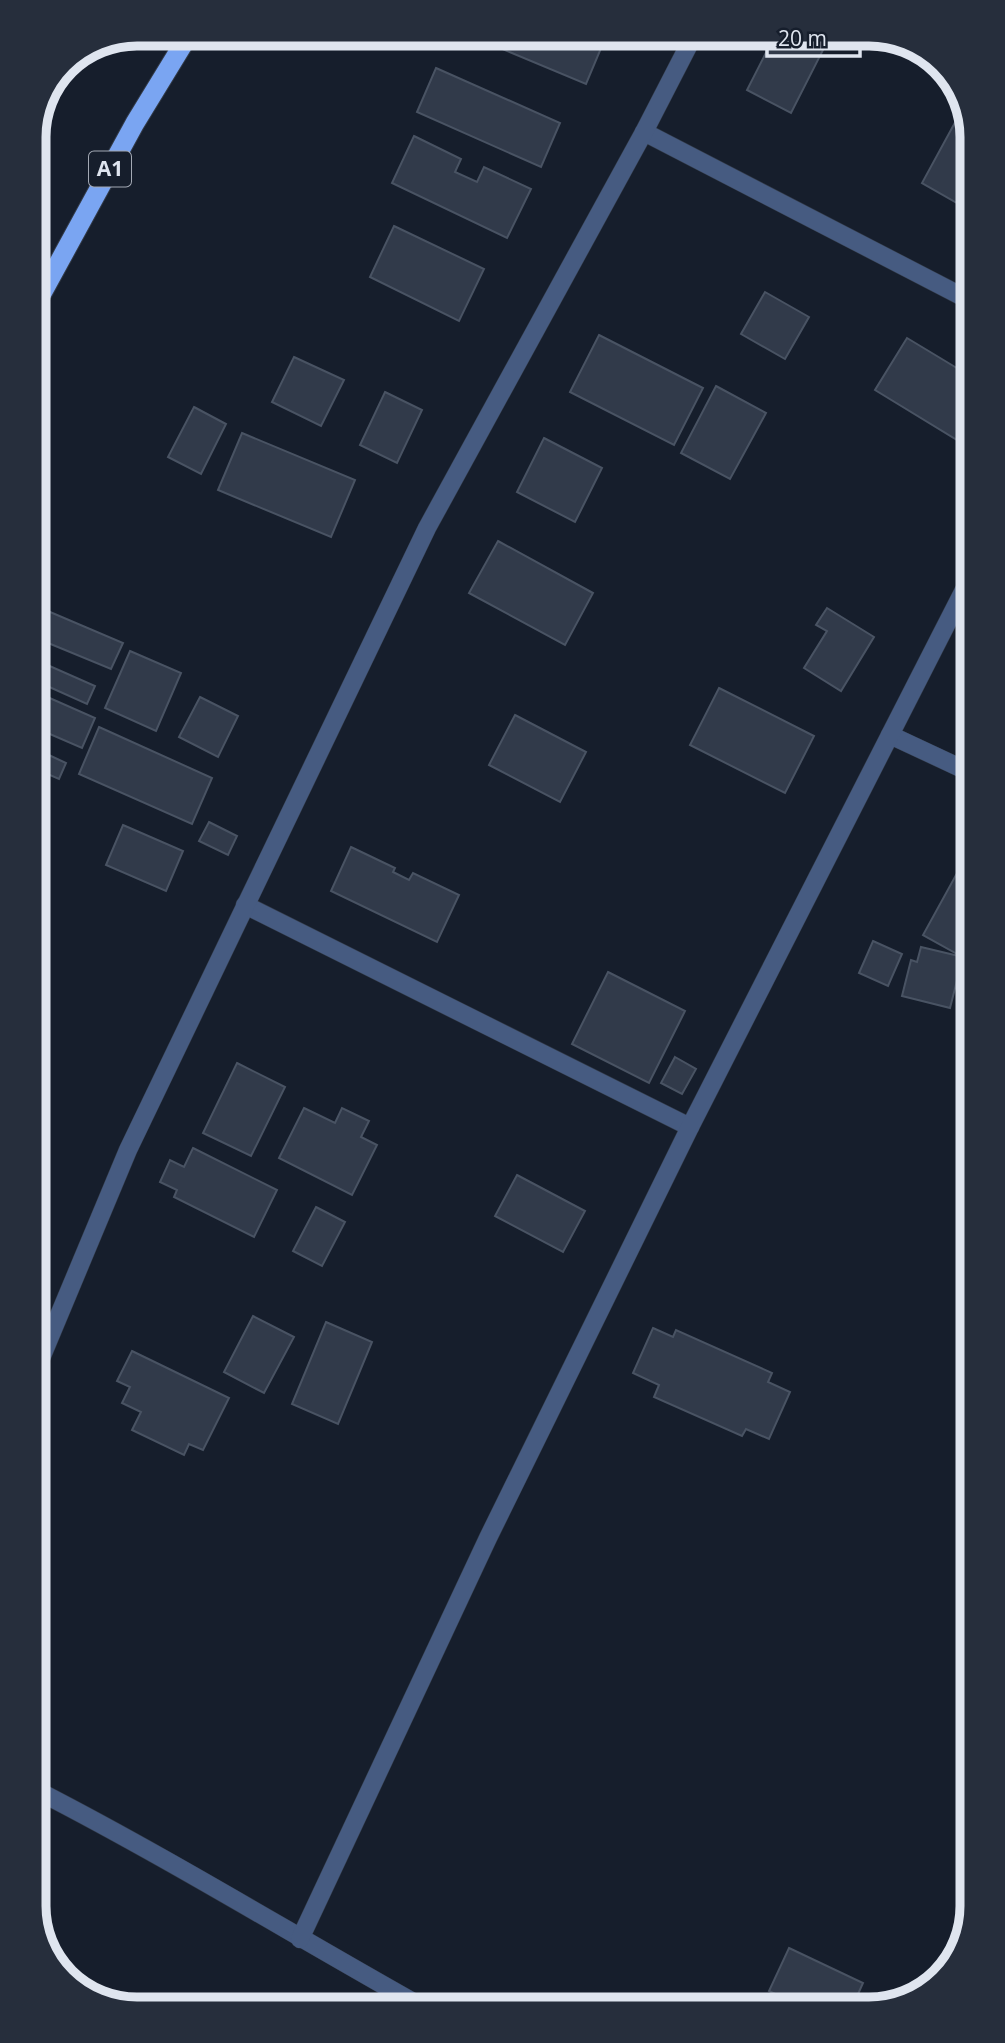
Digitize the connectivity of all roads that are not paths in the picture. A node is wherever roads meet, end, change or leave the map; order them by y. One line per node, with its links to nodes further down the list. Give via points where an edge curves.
1 (183, 45): 4 (highway, A1)
2 (688, 46): 3 (street)
3 (644, 132): 5 (street); 9 (street, via 427,528)
4 (46, 286)
5 (960, 295)
6 (960, 598): 7 (street)
7 (890, 736): 8 (street); 10 (street)
8 (960, 768)
9 (245, 905): 10 (street); 11 (street, via 128,1150)
10 (690, 1127): 13 (street, via 488,1538)
11 (45, 1346)
12 (45, 1795): 13 (street)
13 (300, 1939): 14 (street)
14 (404, 1997)

